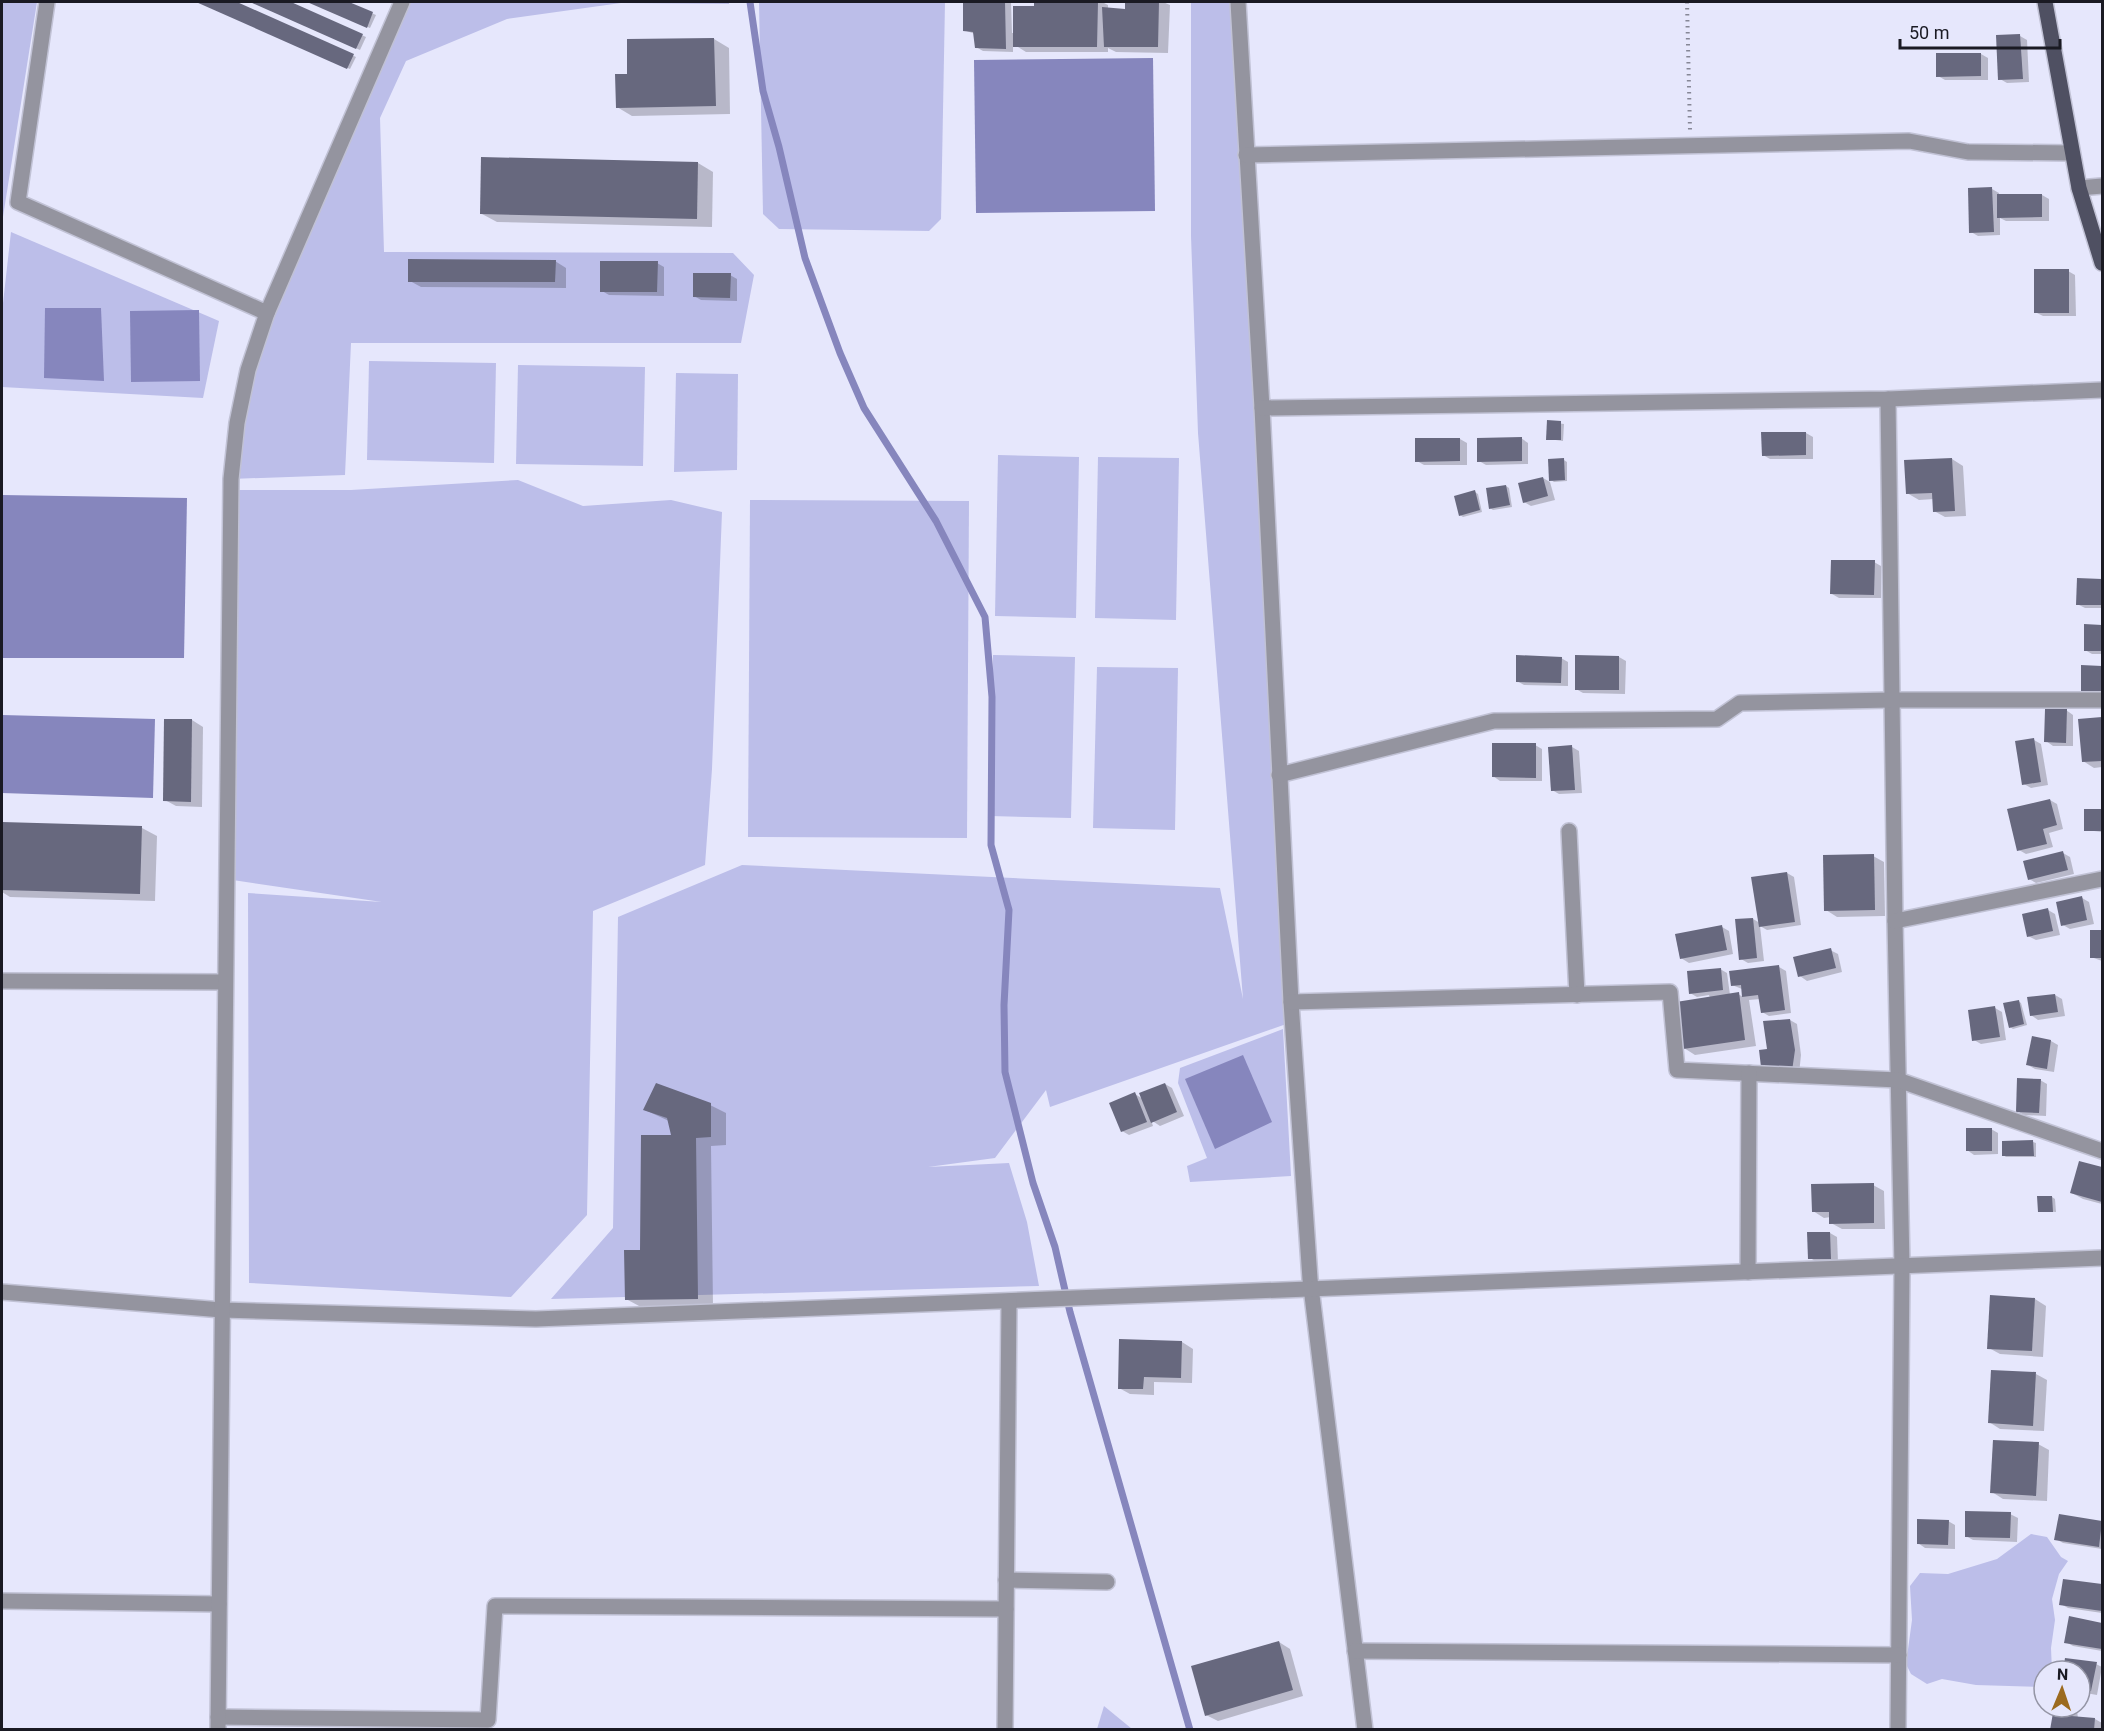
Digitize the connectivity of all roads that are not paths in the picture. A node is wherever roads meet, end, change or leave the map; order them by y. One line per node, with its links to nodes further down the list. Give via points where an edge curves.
1 (47, 2): 10 (street, via 18,202)
2 (399, 2): 10 (street)
3 (1238, 2): 6 (street)
4 (2045, 2): 5 (main road)
5 (2072, 153): 6 (street, via 1968,152 1909,141); 8 (main road)
6 (1246, 155): 13 (street)
7 (2103, 186): 8 (street)
8 (2079, 188): 9 (main road)
9 (2103, 263)
10 (267, 313): 21 (street, via 248,370 237,423 230,490)
11 (2103, 390): 12 (street)
12 (1888, 399): 13 (street); 14 (street)
13 (1262, 408): 16 (street)
14 (1892, 700): 15 (street); 16 (street, via 1740,703 1717,719 1494,721); 19 (street)
15 (2103, 700)
16 (1279, 774): 23 (street)
17 (1569, 831): 22 (street)
18 (2103, 879): 19 (street)
19 (1895, 921): 25 (street)
20 (2, 981): 21 (street)
21 (225, 982): 33 (street)
22 (1577, 994): 23 (street); 24 (street, via 1670,992 1677,1070)
23 (1291, 1002): 30 (street)
24 (1749, 1073): 25 (street); 29 (street)
25 (1898, 1080): 26 (street); 28 (street)
26 (2103, 1150)
27 (2103, 1258): 28 (street)
28 (1902, 1266): 29 (street); 40 (street)
29 (1748, 1272): 30 (street)
30 (1311, 1289): 32 (street); 39 (street)
31 (2, 1292): 33 (street)
32 (1009, 1300): 33 (street, via 536,1319); 34 (street)
33 (222, 1310): 37 (street)
34 (1006, 1580): 35 (street); 38 (street)
35 (1107, 1582)
36 (2, 1601): 37 (street)
37 (219, 1604): 41 (street)
38 (1006, 1609): 41 (street, via 495,1606 488,1720); 42 (street)
39 (1355, 1651): 40 (street); 43 (street)
40 (1899, 1654): 44 (street)
41 (218, 1723)
42 (1005, 1730)
43 (1365, 1730)
44 (1898, 1730)

